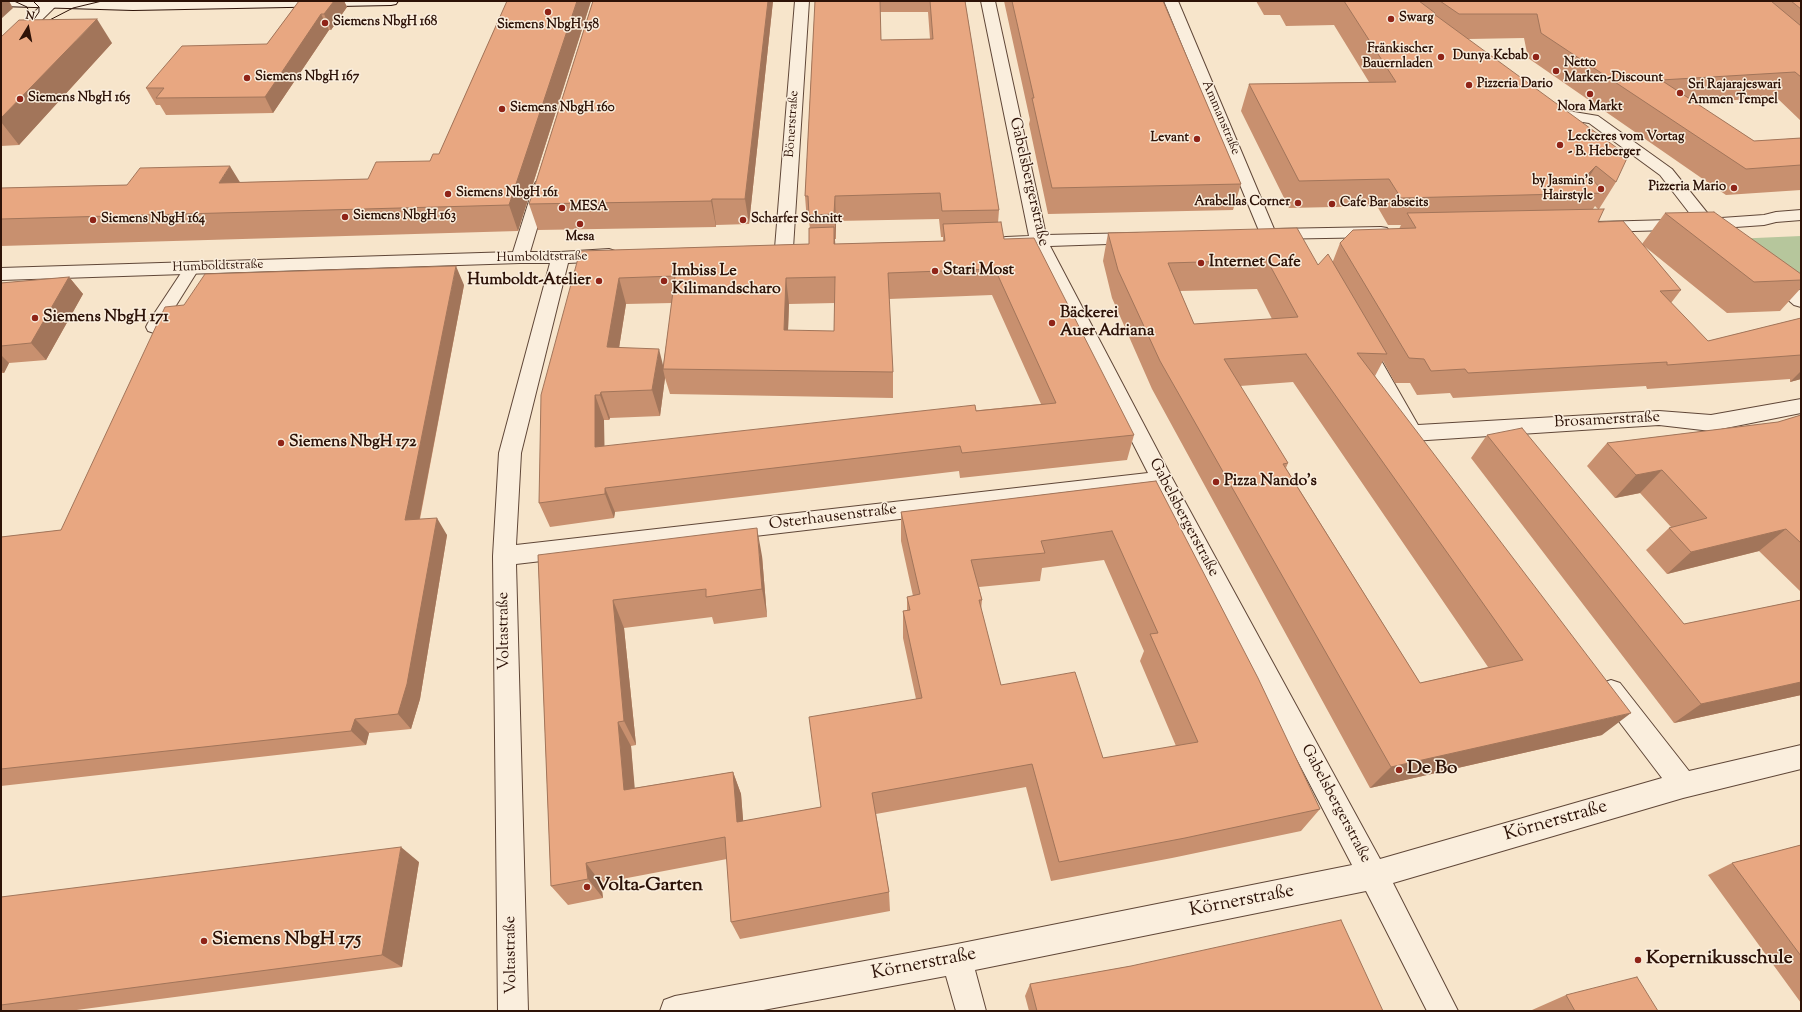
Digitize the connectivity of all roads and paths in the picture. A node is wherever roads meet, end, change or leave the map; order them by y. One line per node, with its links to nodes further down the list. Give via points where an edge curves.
1 (67, 1): 7 (lane)
2 (391, 1): 7 (street, via 133,6)
3 (802, 1): 20 (street, Bönerstraße)
4 (988, 1): 17 (street, Gabelsbergerstraße)
5 (1171, 1): 15 (street, Ammanstraße, via 1260,234)
6 (1, 2): 7 (street)
7 (52, 2): 8 (street)
8 (1, 52)
9 (1533, 110): 12 (street, via 1593,119 1666,172)
10 (545, 174): 23 (street)
11 (1801, 215): 12 (street)
12 (1707, 224): 13 (street); 19 (street)
13 (1584, 227)
14 (1394, 231): 15 (street)
15 (1299, 233): 21 (street)
16 (1150, 238): 17 (street)
17 (1039, 241): 18 (street); 34 (street, Gabelsbergerstraße)
18 (991, 242)
19 (1731, 244)
20 (784, 248)
21 (1311, 254)
22 (624, 255): 24 (street, Humboldtstraße)
23 (520, 257): 24 (street, Humboldtstraße); 25 (street, Humboldtstraße)
24 (560, 258): 35 (street, Voltastraße, via 510,453)
25 (192, 268): 27 (street, Humboldtstraße); 29 (lane)
26 (1760, 268): 28 (street)
27 (1, 274)
28 (1801, 301)
29 (154, 327)
30 (1354, 330): 32 (street)
31 (1801, 406): 32 (street, Brosamerstraße, via 1712,423 1659,418)
32 (1412, 433): 33 (street)
33 (1426, 452)
34 (1162, 480): 35 (street, Osterhausenstraße); 39 (street, Gabelsbergerstraße)
35 (504, 556): 41 (street, Voltastraße)
36 (1601, 678): 38 (street)
37 (1801, 757): 38 (street, Körnerstraße)
38 (1683, 784): 39 (street, Körnerstraße)
39 (1373, 875): 40 (street, Körnerstraße); 44 (street, Gabelsbergerstraße)
40 (957, 959): 42 (street, Körnerstraße); 43 (street)
41 (513, 1011)
42 (675, 1011)
43 (971, 1011)
44 (1443, 1011)

